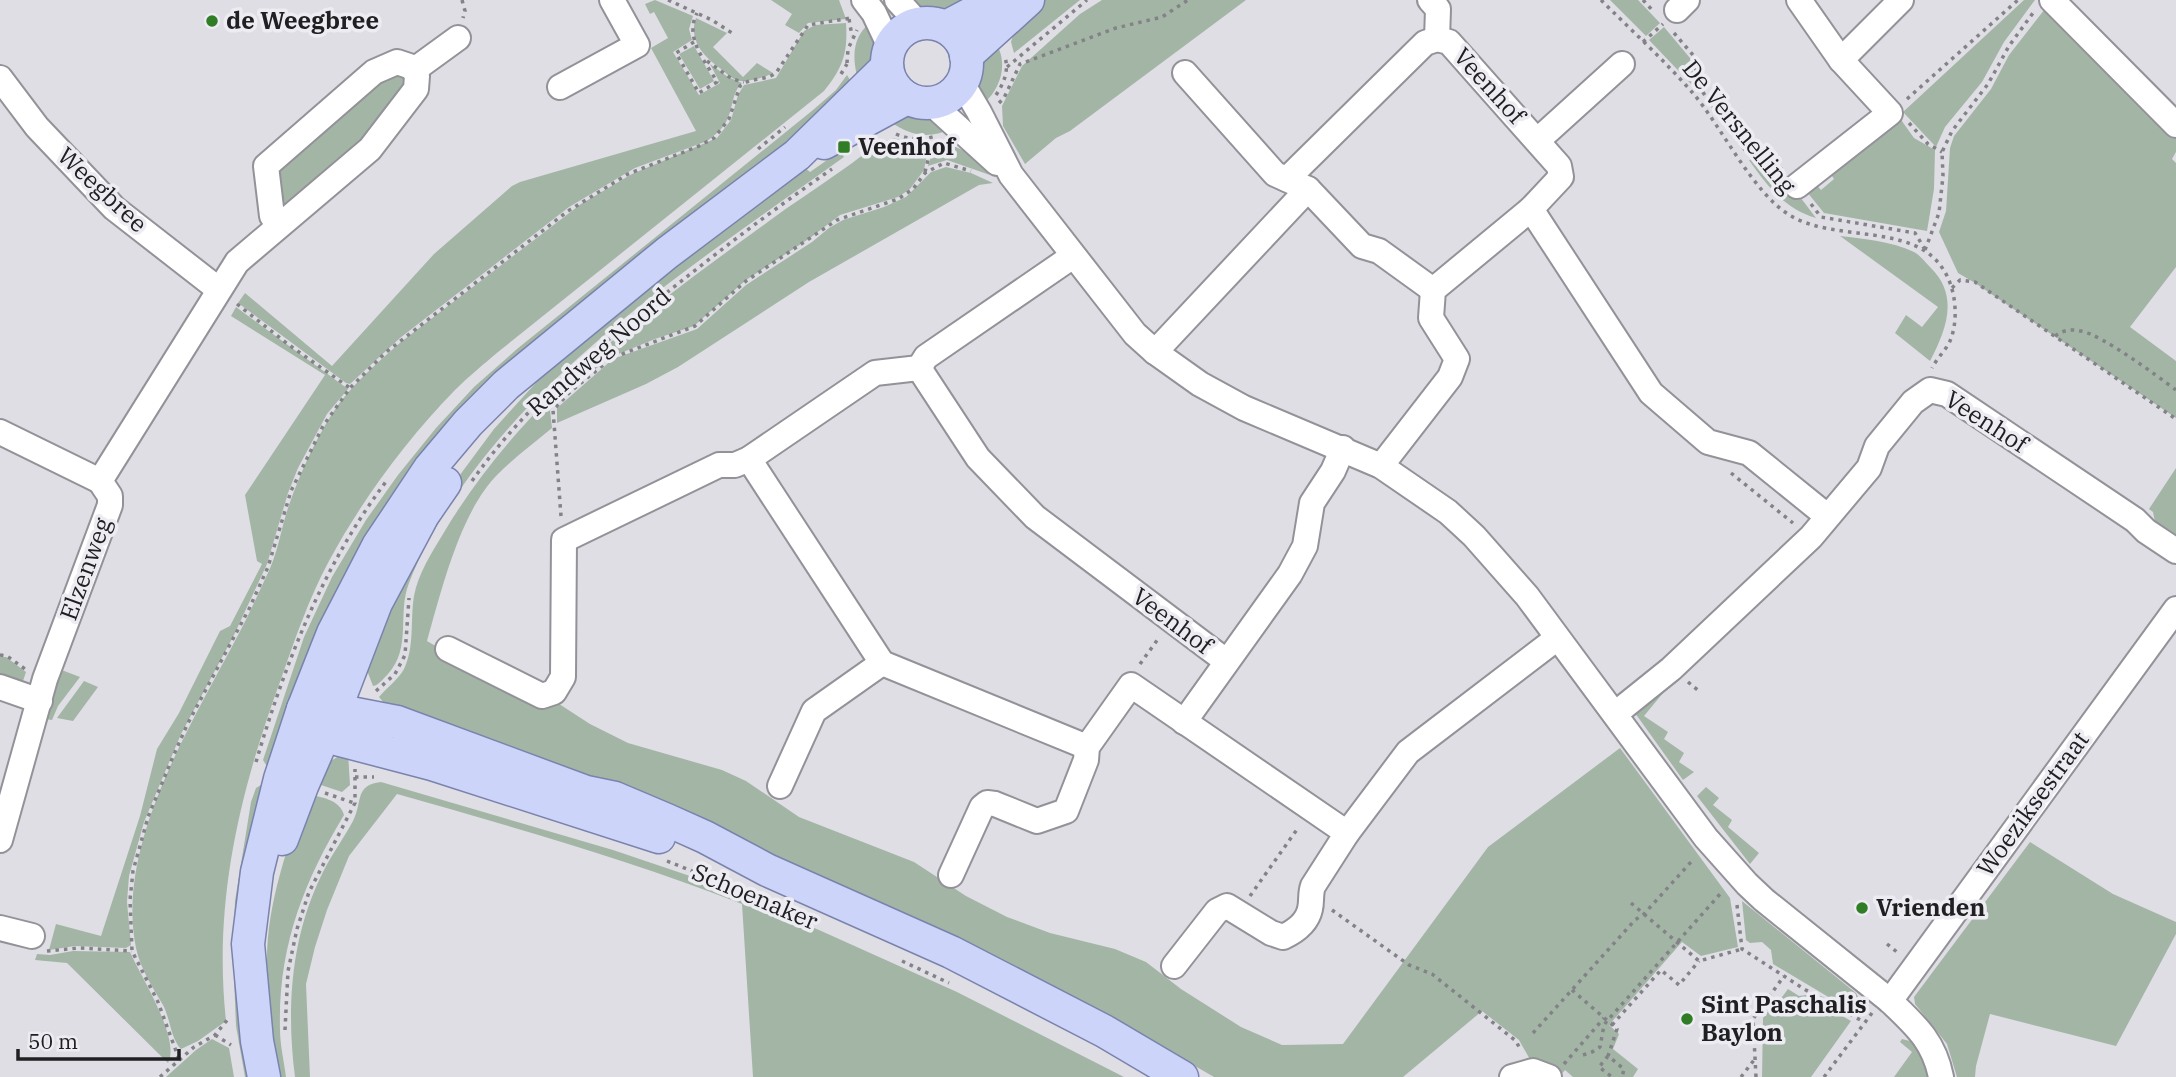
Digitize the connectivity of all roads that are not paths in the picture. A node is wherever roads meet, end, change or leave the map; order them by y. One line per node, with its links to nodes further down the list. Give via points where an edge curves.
1 (612, 0): 20 (street, via 636,46)
2 (864, 0): 13 (street, via 874,13)
3 (897, 0): 10 (street)
4 (996, 0): 10 (main road)
5 (1028, 0): 16 (main road)
6 (1430, 0): 12 (street, Veenhof, via 1438,9)
7 (1799, 0): 14 (street)
8 (1901, 0): 14 (street)
9 (2044, 3): 23 (street)
10 (932, 25): 13 (main road, via 907,28 897,36); 16 (main road, via 956,34 963,44)
11 (458, 38): 17 (street)
12 (1437, 39): 24 (street, Veenhof, via 1449,42); 26 (street, Veenhof, via 1425,43)
13 (888, 57): 21 (main road, via 893,85); 25 (main road, Randweg Noord)
14 (1841, 60): 27 (street, via 1890,113)
15 (1622, 64): 24 (street, Veenhof)
16 (964, 69): 21 (main road, via 949,96); 22 (street)
17 (414, 70): 29 (street, Elzenweg, via 416,89 370,149); 29 (street, via 397,62 374,72 266,166 272,216)
18 (1185, 73): 26 (street, via 1275,174)
19 (0, 78): 31 (street, Weegbree, via 37,127 114,208)
20 (560, 87)
21 (919, 100): 22 (street); 25 (main road, Randweg Noord)
22 (976, 121): 30 (street)
23 (2176, 125)
24 (1538, 140): 28 (street, Veenhof, via 1559,166 1561,177)
25 (797, 155): 33 (main road, Randweg Noord)
26 (1298, 184): 32 (street, via 1362,246 1380,251); 34 (street, Veenhof)
27 (1797, 186)
28 (1531, 209): 32 (street, Veenhof); 41 (street, via 1651,393 1708,442 1749,453)
29 (280, 225): 31 (street, Elzenweg, via 237,262)
30 (1073, 256): 34 (street); 35 (street, via 926,357)
31 (218, 289): 40 (street, Elzenweg)
32 (1433, 290): 39 (street, via 1431,318 1457,359 1450,377)
33 (554, 345): 48 (main road, Randweg Noord, via 486,426 423,515 376,603); 51 (main road, Randweg Noord, via 468,423 398,513 337,623)
34 (1154, 352): 37 (street, via 1244,408)
35 (919, 368): 38 (street, via 875,373); 46 (street, Veenhof, via 978,458 1025,507)
36 (0, 432): 40 (street)
37 (1343, 448): 39 (street); 46 (street, Veenhof, via 1311,503 1305,546 1290,574)
38 (749, 459): 45 (street, via 719,465 564,540 564,677 554,692 542,696); 47 (street)
39 (1381, 466): 44 (street, via 1474,536 1527,596)
40 (100, 481): 50 (street, Elzenweg, via 107,487 110,505)
41 (1827, 516): 42 (street, Veenhof, via 1869,468 1877,446 1913,402 1930,390 1947,394); 52 (street, Veenhof, via 1811,537 1671,669)
42 (2176, 551)
43 (2176, 609): 66 (street, Woeziksestraat)
44 (1556, 639): 52 (street); 58 (street, via 1408,752)
45 (448, 649)
46 (1226, 661): 54 (street, Veenhof)
47 (882, 663): 56 (street); 57 (street, via 814,711)
48 (352, 664): 53 (main road, Schoenaker, via 372,705); 55 (main road, Randweg Noord)
49 (0, 687): 50 (street)
50 (43, 690): 59 (street, Elzenweg)
51 (303, 709): 55 (main road); 65 (main road, Randweg Noord, via 257,872 249,935)
52 (1615, 715): 66 (street, via 1684,793 1706,838 1746,884)
53 (397, 722): 55 (main road, Schoenaker); 61 (main road, Schoenaker, via 586,792 615,798 705,837)
54 (1184, 722): 56 (street, via 1131,685); 58 (street)
55 (338, 730): 61 (main road, Schoenaker, via 698,851); 65 (main road, Randweg Noord, via 302,786 274,866)
56 (1087, 747): 60 (street, via 1066,811 1037,821 987,803)
57 (780, 786)
58 (1347, 833): 64 (street, via 1313,886 1311,907 1296,931 1283,937 1271,933 1227,906 1217,911)
59 (0, 839)
60 (951, 875)
61 (763, 884): 68 (main road, Schoenaker, via 951,952)
62 (0, 928): 63 (street)
63 (32, 936)
64 (1174, 966)
65 (254, 992): 67 (main road, Randweg Noord)
66 (1890, 1001): 69 (street, via 1927,1039)
67 (264, 1077)
68 (1182, 1077)
69 (1941, 1077)

